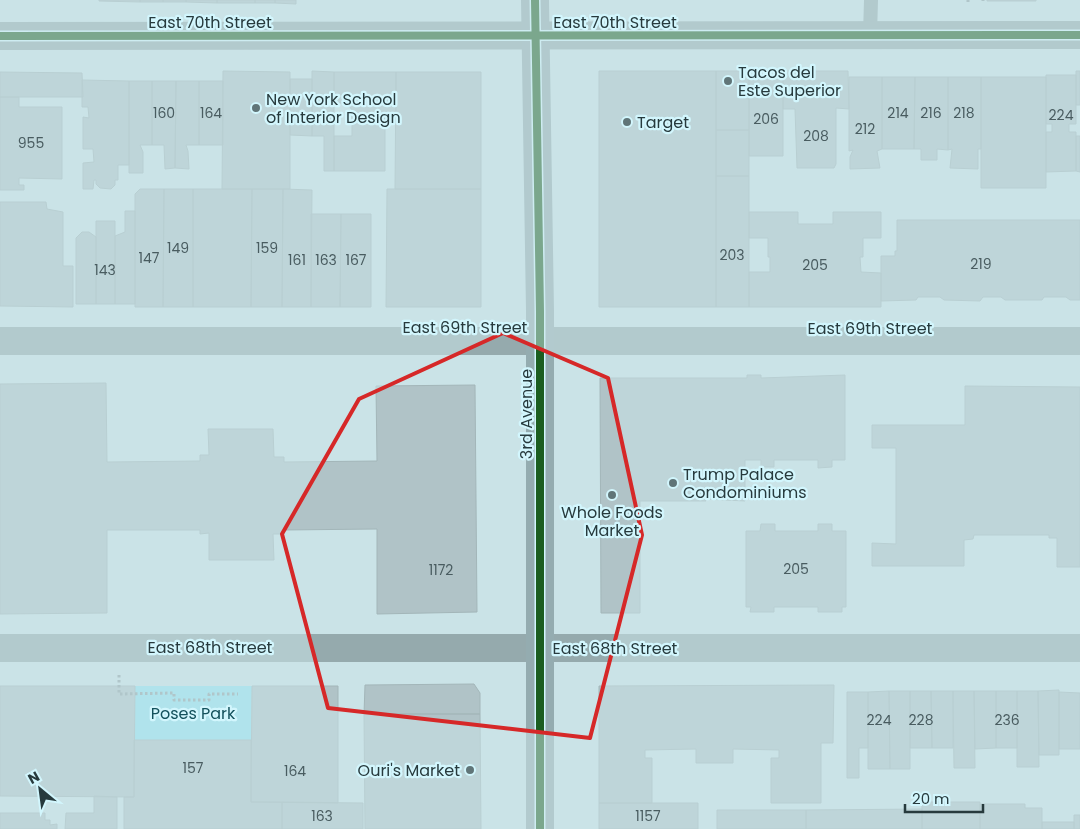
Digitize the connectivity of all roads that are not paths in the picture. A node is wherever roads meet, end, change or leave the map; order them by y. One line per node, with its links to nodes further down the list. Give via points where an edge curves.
1 (535, 0): 6 (main road, 3rd Avenue)
2 (871, 0): 3 (lane)
3 (870, 35): 4 (street, East 70th Street); 6 (street, East 70th Street)
4 (1080, 35)
5 (0, 36): 6 (street, East 70th Street)
6 (535, 36): 8 (main road, 3rd Avenue)
7 (0, 341): 8 (street, East 69th Street)
8 (540, 341): 9 (street, East 69th Street); 11 (main road, 3rd Avenue)
9 (1080, 341)
10 (0, 648): 11 (street, East 68th Street)
11 (540, 648): 12 (street, East 68th Street); 13 (main road, 3rd Avenue)
12 (1080, 648)
13 (540, 829)

